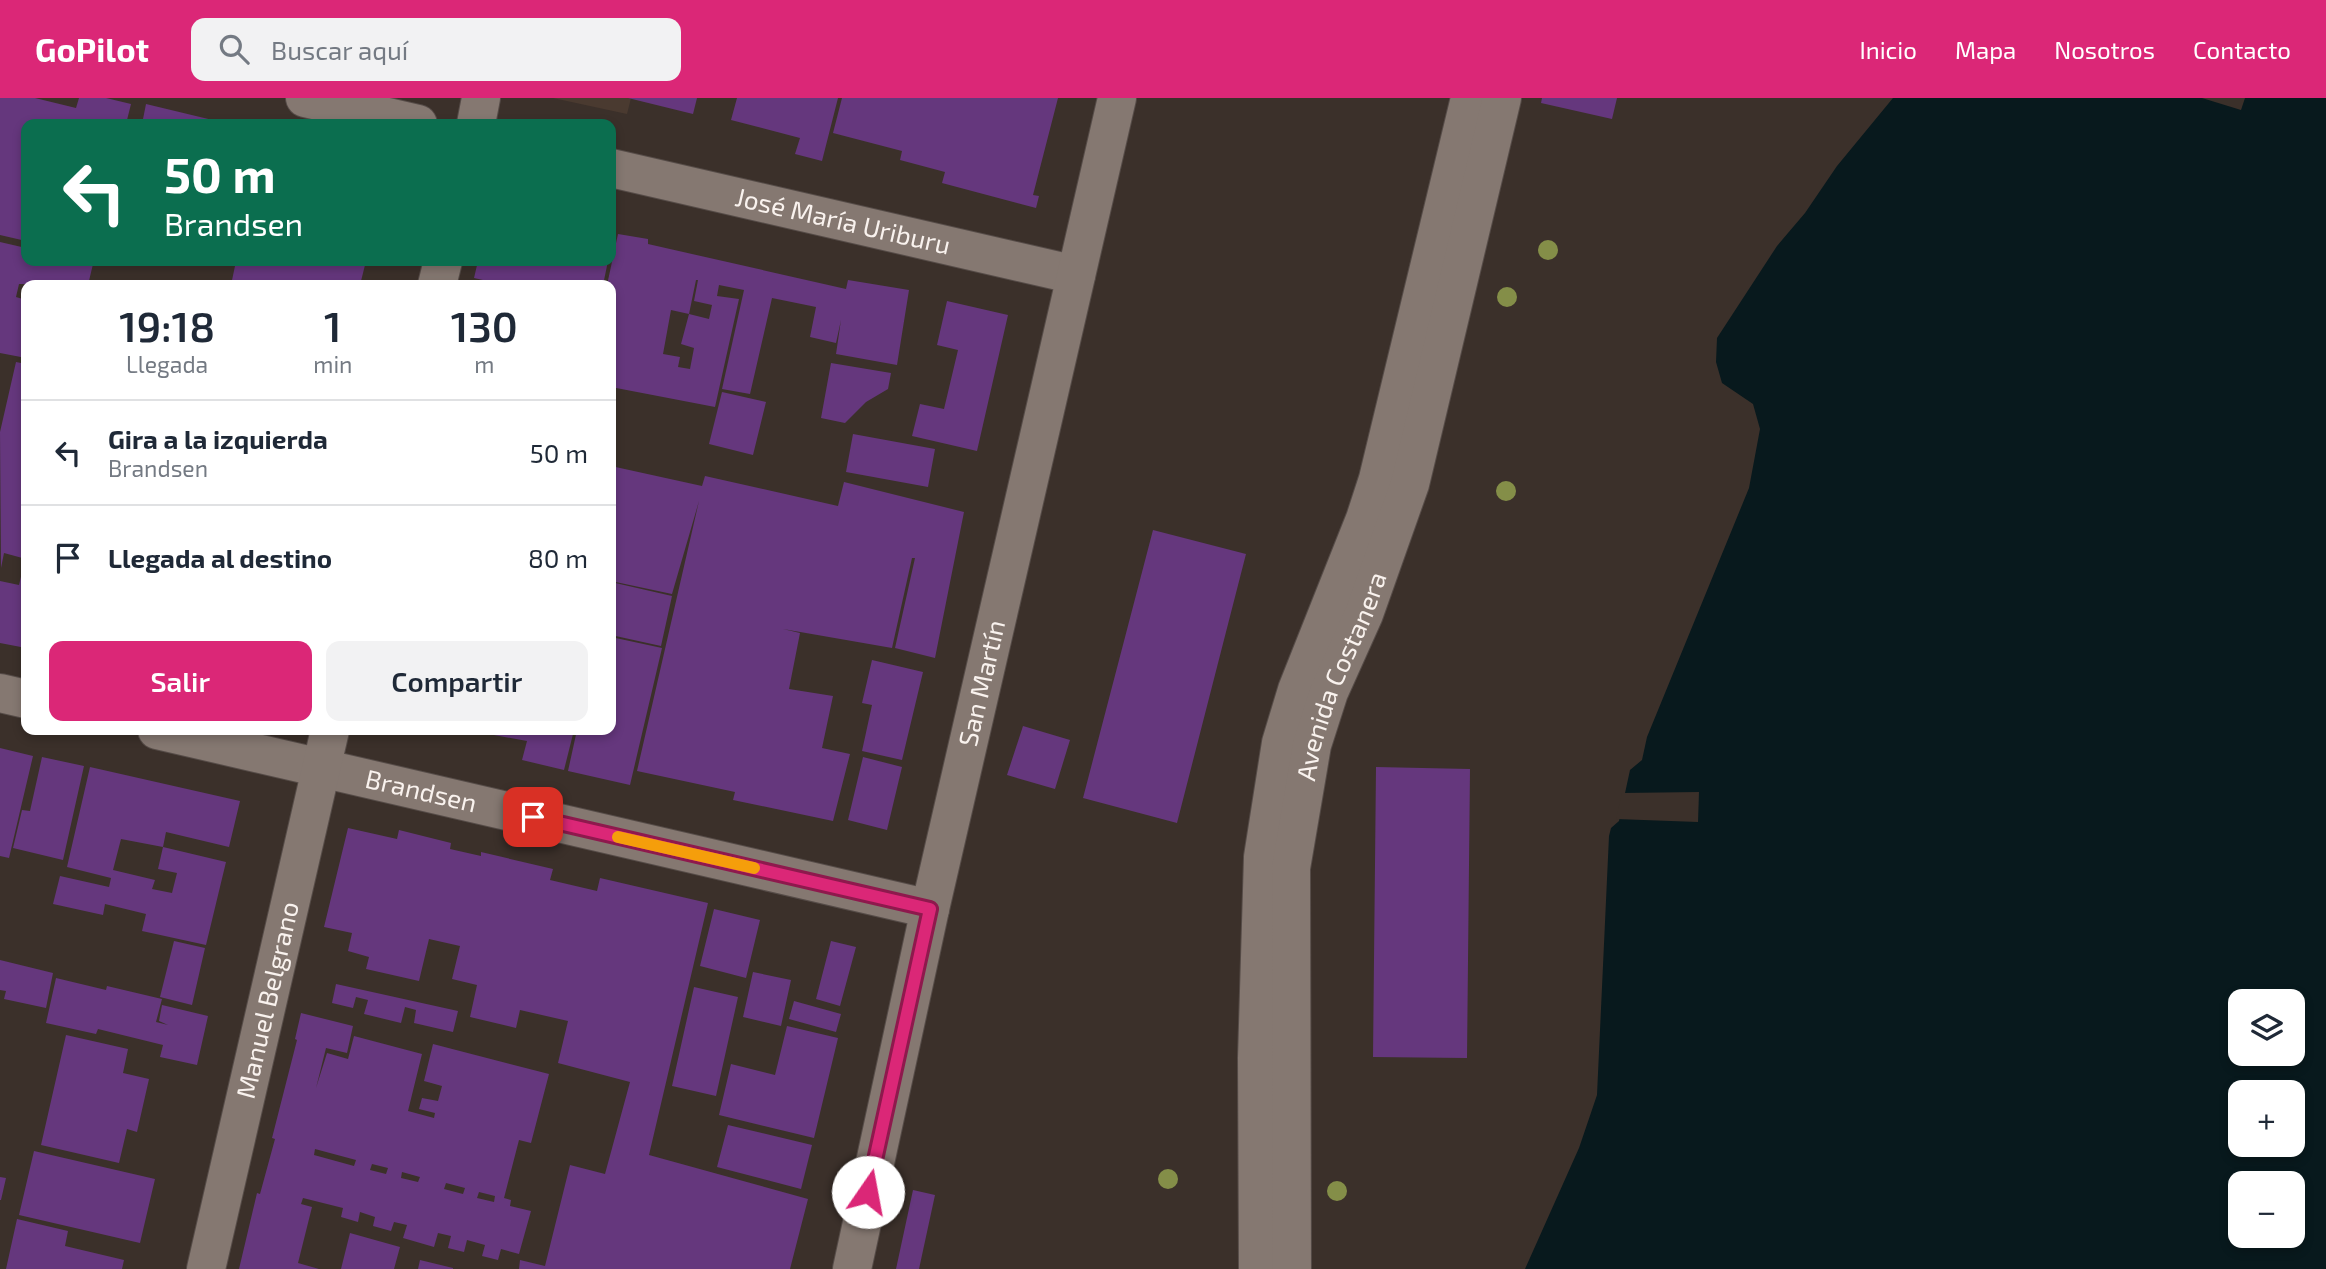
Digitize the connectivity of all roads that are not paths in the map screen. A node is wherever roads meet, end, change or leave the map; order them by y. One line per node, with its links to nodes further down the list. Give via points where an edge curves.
1 (305, 98): 6 (street)
2 (481, 98): 7 (street)
3 (1117, 98): 9 (street, San Martín)
4 (1471, 98): 18 (street, Avenida Costanera, via 1378,479 1281,743 1262,857)
5 (1503, 98): 19 (street, Avenida Costanera, via 1410,484 1312,745 1291,868)
6 (396, 119)
7 (476, 119)
8 (616, 170): 9 (street, José María Uriburu)
9 (1076, 275): 15 (street, San Martín)
10 (0, 693): 11 (street)
11 (21, 698)
12 (179, 735): 14 (street, Brandsen)
13 (329, 735): 14 (street, Manuel Belgrano)
14 (321, 768): 15 (street, Brandsen); 16 (street, Manuel Belgrano)
15 (930, 909): 17 (street, San Martín)
16 (206, 1269)
17 (852, 1269)
18 (1258, 1269)
19 (1292, 1269)

